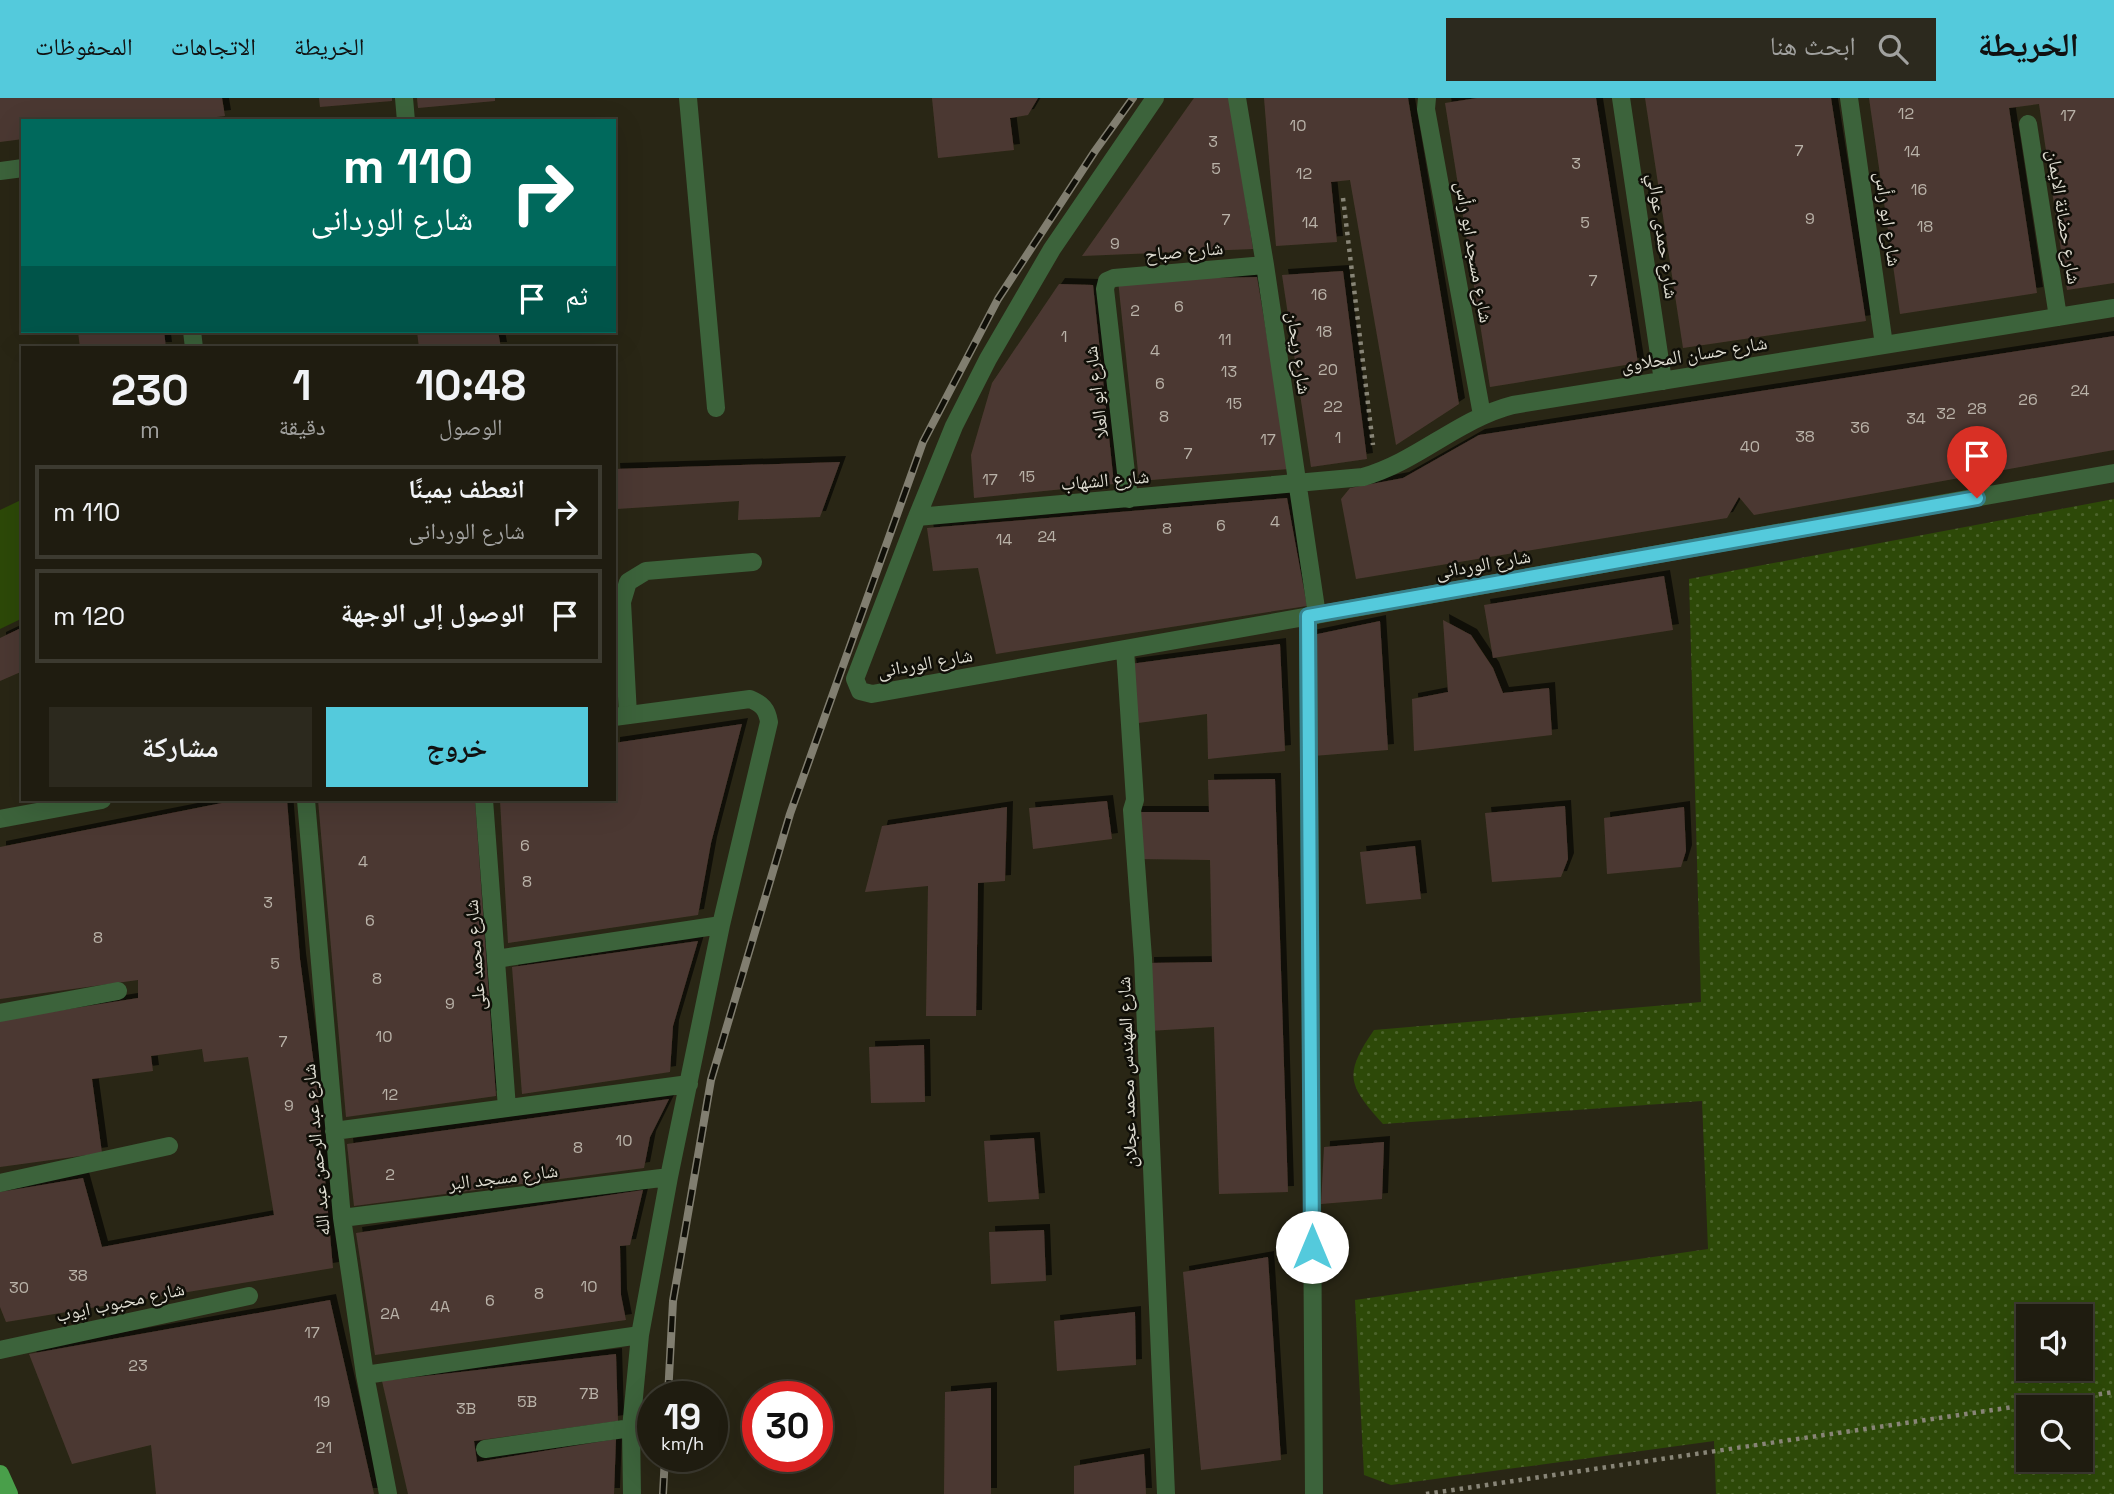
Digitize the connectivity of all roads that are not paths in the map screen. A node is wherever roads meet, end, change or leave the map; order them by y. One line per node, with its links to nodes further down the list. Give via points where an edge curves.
1 (404, 98): 8 (street)
2 (688, 98): 18 (street)
3 (1155, 98): 23 (street, via 1052,249 988,359)
4 (1237, 98): 12 (street, شارع ريحان)
5 (1427, 98): 19 (street, شارع مسجد ابو رأس)
6 (1621, 98): 17 (street, شارع حمدى عوالي)
7 (1849, 98): 16 (street, شارع ابو رأس)
8 (406, 119)
9 (2028, 124): 15 (street, شارع حضانة الايمان)
10 (21, 168): 11 (street)
11 (0, 171)
12 (1265, 265): 13 (street, شارع صباح); 21 (street, شارع ريحان)
13 (1107, 281): 22 (street, شارع ابو العلا)
14 (2114, 308): 15 (street, شارع حسان المحلاوى)
15 (2058, 317): 16 (street, شارع حسان المحلاوى)
16 (1884, 345): 17 (street, شارع حسان المحلاوى)
17 (1663, 381): 19 (street, شارع حسان المحلاوى, via 1513,405)
18 (716, 408)
19 (1482, 415): 21 (street, شارع حسان المحلاوى, via 1376,474)
20 (2114, 473): 25 (street, شارع الوردانى)
21 (1296, 483): 22 (street, شارع الشهاب); 25 (street, شارع ريحان)
22 (1129, 499): 23 (street, شارع الشهاب)
23 (916, 517): 26 (street, شارع الوردانى, via 855,680 860,691 872,694)
24 (753, 562): 27 (street, via 646,571 628,582 622,603)
25 (1313, 616): 26 (street, شارع الوردانى); 54 (street, شارع ريحان)
26 (1125, 649): 53 (street, شارع المهندس محمد عجلان)
27 (621, 716): 32 (street, via 740,699 760,703 767,712 769,722)
28 (97, 801): 31 (street)
29 (306, 801): 38 (street, شارع عبد الرحمن عبد الله)
30 (484, 801): 33 (street, شارع محمد على)
31 (0, 819)
32 (721, 925): 33 (street); 36 (street)
33 (496, 959): 37 (street, شارع محمد على)
34 (118, 991): 35 (street)
35 (0, 1013)
36 (689, 1084): 37 (street); 40 (street)
37 (507, 1108): 38 (street)
38 (334, 1131): 42 (street, شارع عبد الرحمن عبد الله)
39 (169, 1146): 41 (street)
40 (669, 1177): 42 (street, شارع مسجد البر); 44 (street)
41 (0, 1183)
42 (342, 1218): 46 (street, شارع عبد الرحمن عبد الله)
43 (249, 1296): 45 (street, شارع محبوب ايوب)
44 (640, 1335): 46 (street); 47 (street)
45 (0, 1350)
46 (365, 1375): 51 (street, شارع عبد الرحمن عبد الله)
47 (631, 1428): 48 (street); 52 (street)
48 (485, 1449)
49 (0, 1474): 50 (main road)
50 (9, 1494)
51 (388, 1494)
52 (632, 1494)
53 (1166, 1494)
54 (1314, 1494)

